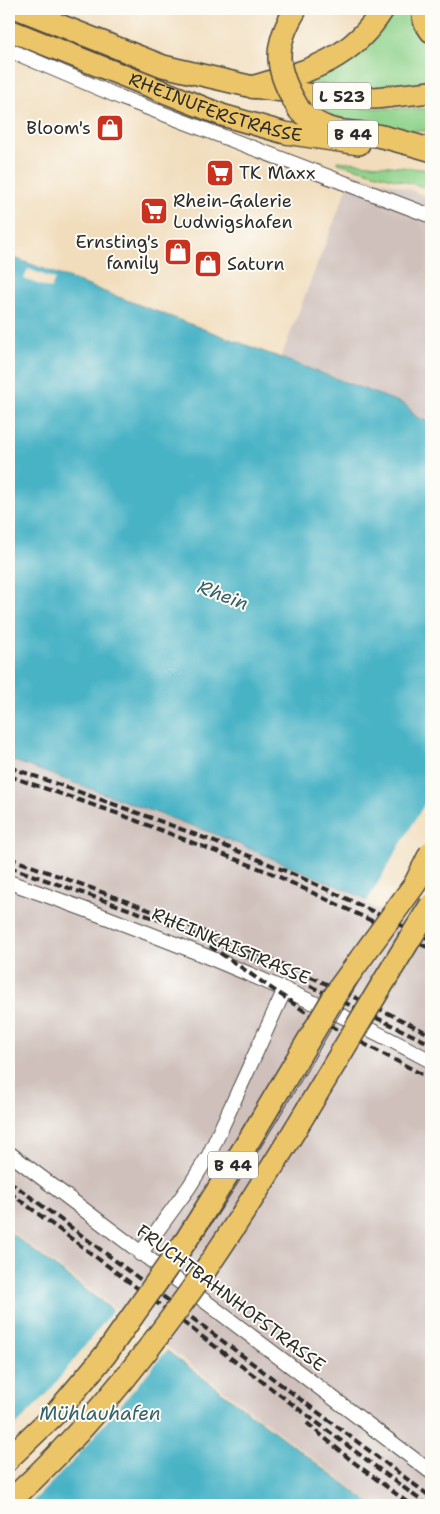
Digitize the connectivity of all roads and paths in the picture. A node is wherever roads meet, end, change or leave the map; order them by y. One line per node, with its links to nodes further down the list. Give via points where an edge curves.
1 (19, 9): 4 (street, RHEINUFERSTRASSE); 6 (main road, RHEINUFERSTRASSE / L 523)
2 (48, 9): 6 (street)
3 (296, 9): 11 (highway, B 44, bridge, via 284,28 278,49 279,71 286,90 300,111 323,128 336,132)
4 (9, 12)
5 (381, 12): 9 (highway, via 358,41 337,57 307,72)
6 (60, 26): 9 (main road, RHEINUFERSTRASSE / L 523, via 163,66)
7 (9, 30): 11 (main road, RHEINUFERSTRASSE, via 222,115 285,133 370,145)
8 (9, 50): 12 (street, via 122,98)
9 (253, 87): 10 (main road, RHEINUFERSTRASSE / L 523, via 375,98)
10 (431, 92)
11 (425, 146)
12 (431, 216)
13 (431, 852): 20 (highway, B 44, bridge, via 415,884 340,987 251,1137 181,1246 105,1355 57,1412)
14 (9, 882): 16 (street, RHEINKAISTRASSE, via 146,930)
15 (431, 905): 22 (highway, B 44, bridge, via 203,1274 80,1429)
16 (285, 989): 17 (street, RHEINKAISTRASSE, via 374,1030); 19 (street, via 209,1155)
17 (431, 1061)
18 (9, 1153): 19 (street, FRUCHTBAHNHOFSTRASSE)
19 (140, 1254): 21 (street, FRUCHTBAHNHOFSTRASSE)
20 (9, 1458)
21 (431, 1472)
22 (9, 1502)

